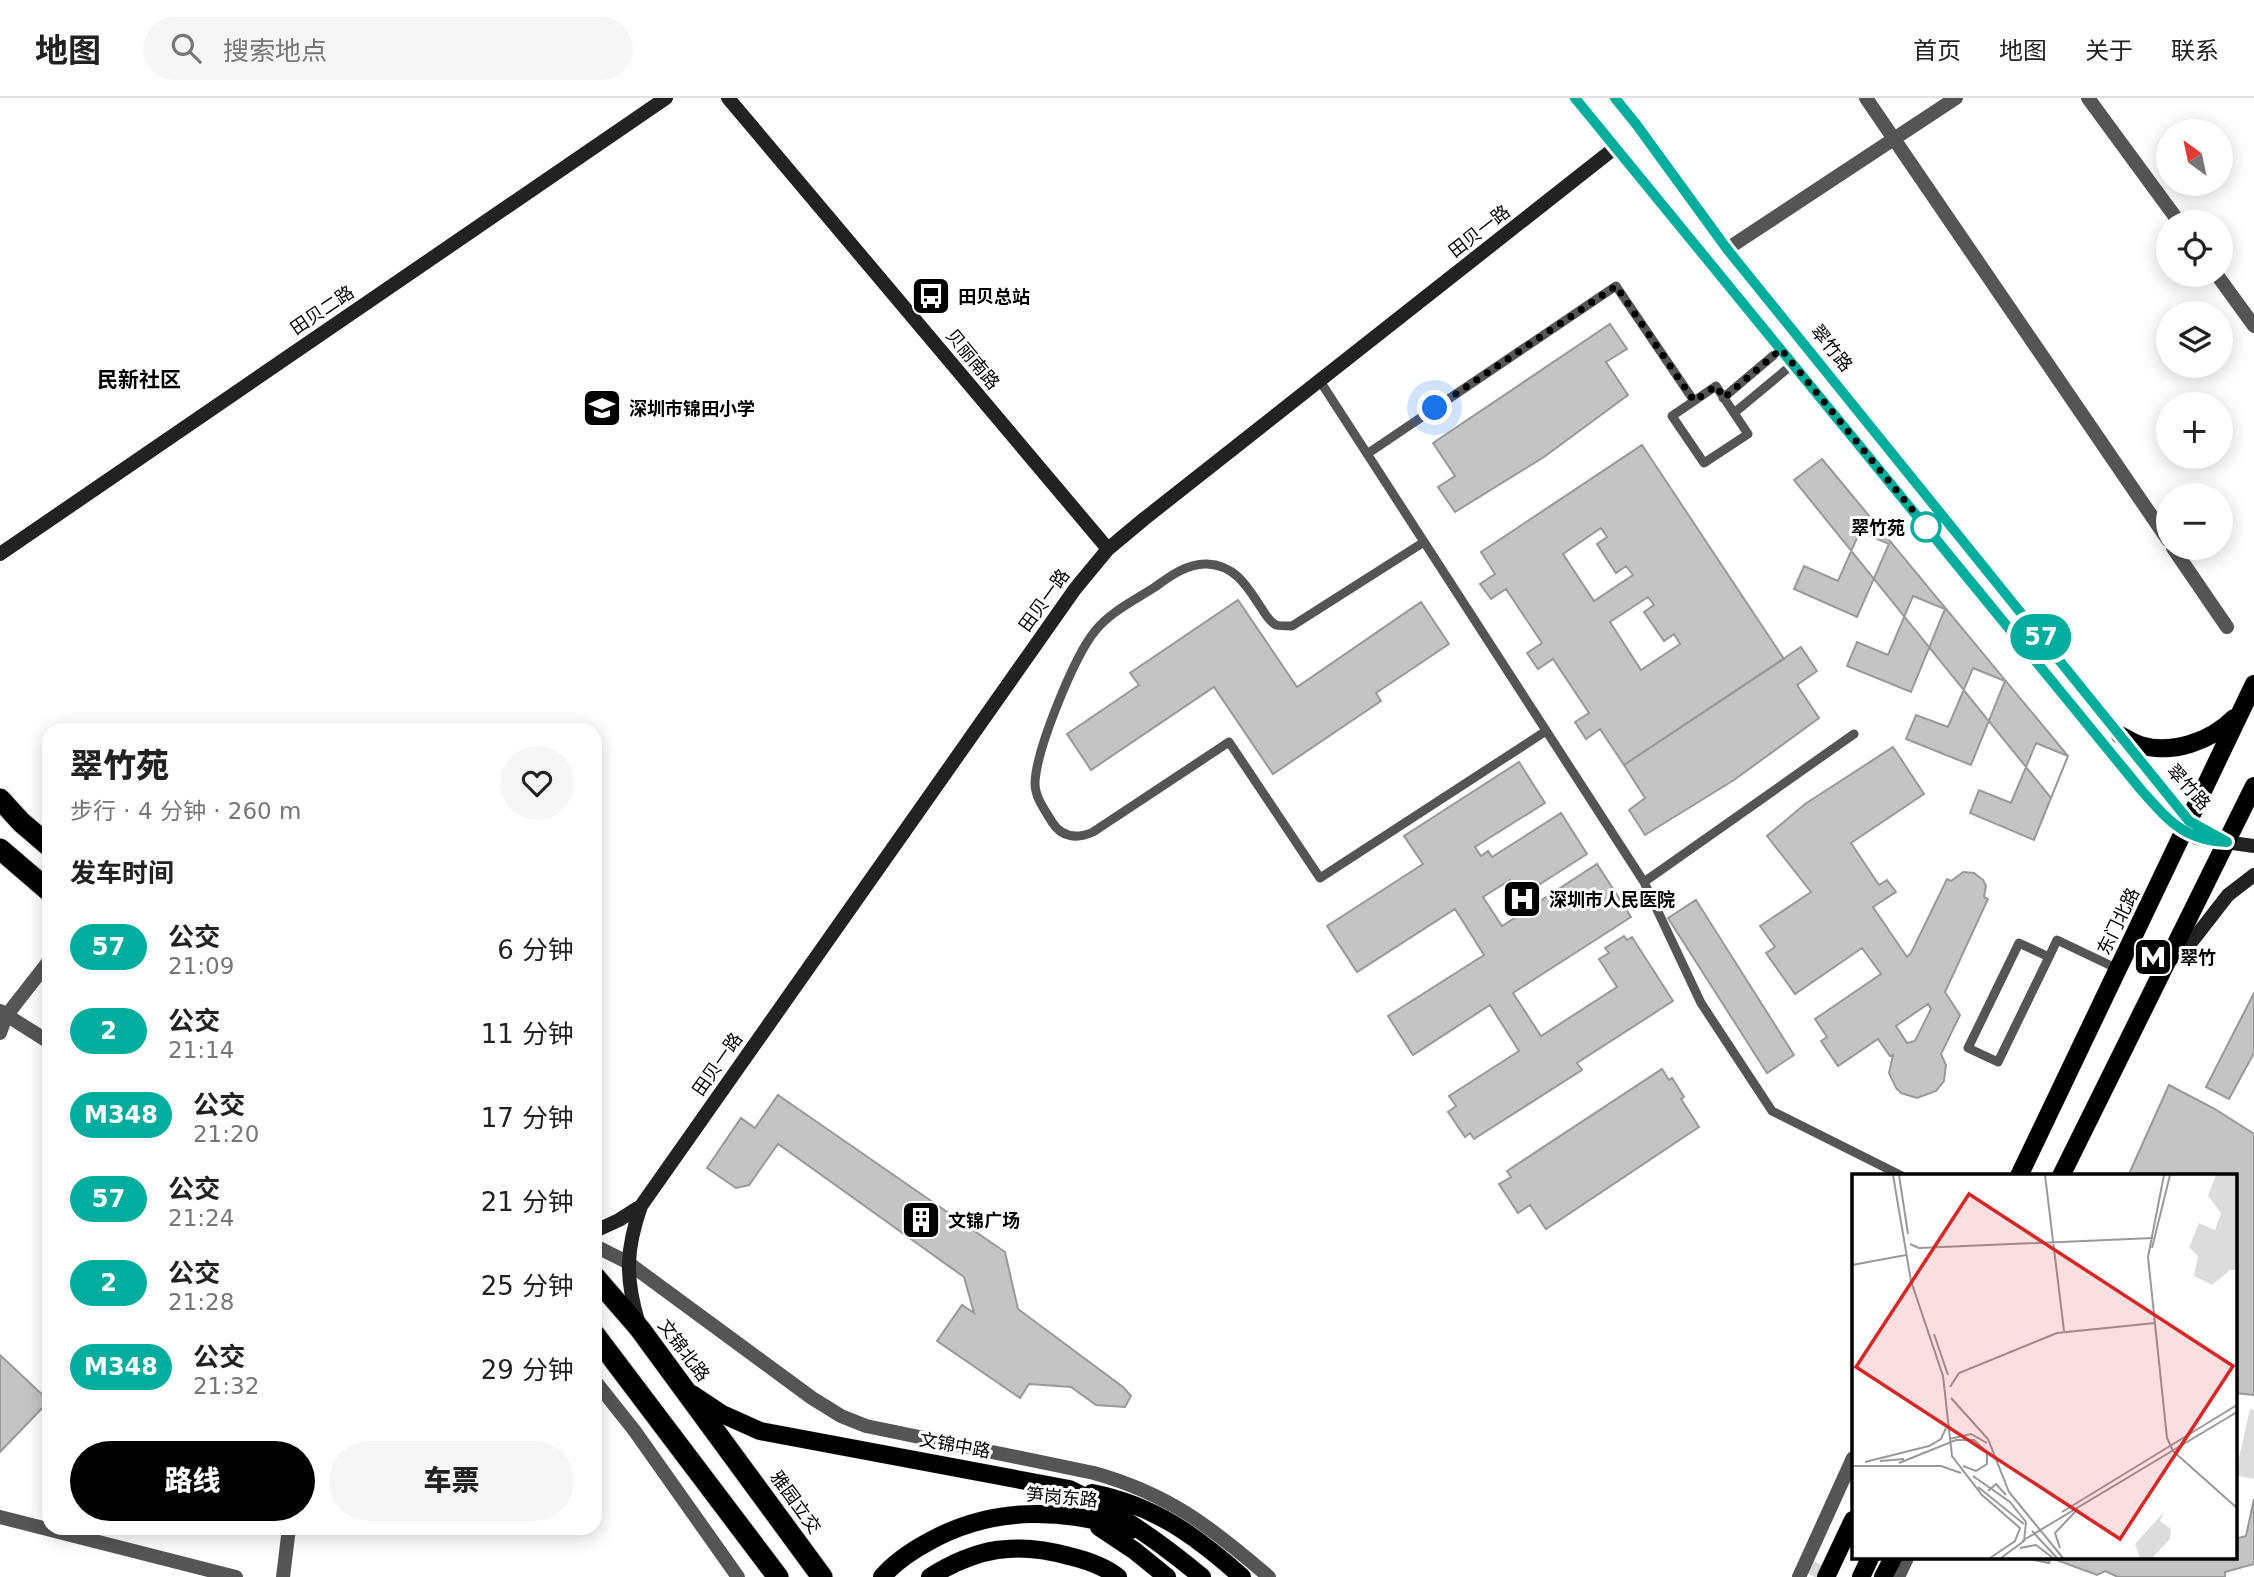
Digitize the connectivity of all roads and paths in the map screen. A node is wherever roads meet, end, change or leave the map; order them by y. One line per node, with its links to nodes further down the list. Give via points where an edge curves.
1 (666, 98): 24 (street, 田贝二路)
2 (727, 98): 23 (street, 贝丽南路)
3 (1575, 98): 9 (street, 翠竹路)
4 (1615, 98): 11 (street, 翠竹路)
5 (1866, 98): 8 (street)
6 (1956, 98): 8 (street)
7 (2088, 98): 10 (street)
8 (1895, 138): 11 (street); 21 (street)
9 (1616, 147): 14 (street, 翠竹路); 16 (street, 田贝一路)
10 (2170, 210)
11 (1727, 249): 31 (street, 翠竹路)
12 (2226, 287): 13 (street)
13 (2254, 326)
14 (1781, 349): 15 (street, 翠竹路); 17 (lane)
15 (1793, 364): 19 (lane); 34 (street, 翠竹路, via 2142,791)
16 (1320, 381): 20 (lane); 23 (street, 田贝一路)
17 (1724, 398): 18 (lane, via 1716,386); 19 (lane)
18 (1694, 401): 19 (lane, via 1672,416 1704,463 1748,434); 20 (lane, via 1616,286)
19 (1734, 413)
20 (1367, 454): 22 (lane)
21 (2156, 522)
22 (1424, 542): 29 (lane); 29 (lane, via 1292,626 1275,625 1233,572 1205,563 1176,573 1109,617 1086,645 1046,732 1036,793 1056,830 1072,836 1093,832 1229,741 1320,878)
23 (1108, 549): 52 (street, 田贝一路, via 1075,589)
24 (0, 554)
25 (2181, 560): 26 (street)
26 (2227, 627)
27 (2254, 684): 28 (main road, 东门北路)
28 (2241, 710): 31 (main road, via 2216,732 2178,747 2139,745); 34 (main road, 东门北路)
29 (1546, 731): 40 (lane)
30 (1854, 734): 40 (lane)
31 (2120, 735): 34 (street, 翠竹路)
32 (2254, 786): 36 (main road)
33 (0, 799): 35 (highway)
34 (2186, 826): 36 (street, 翠竹路, via 2197,838); 45 (main road, 东门北路)
35 (42, 840)
36 (2227, 842): 37 (street, 翠竹路); 43 (main road)
37 (2254, 846)
38 (0, 849): 41 (highway)
39 (2254, 875): 43 (street, via 2228,895 2193,940)
40 (1644, 882): 49 (lane, via 1701,1003 1772,1111)
41 (42, 885)
42 (2049, 957): 42 (lane, via 1998,1062 1968,1048 2019,943); 45 (lane, via 2057,940)
43 (2169, 961): 51 (main road)
44 (42, 969): 46 (street)
45 (2118, 969): 50 (main road, 东门北路)
46 (3, 1013): 47 (street); 48 (street)
47 (0, 1032)
48 (42, 1038)
49 (1898, 1174)
50 (2020, 1174)
51 (2062, 1174)
52 (641, 1206): 53 (street, 田贝一路); 55 (street, 田贝一路)
53 (602, 1228)
54 (602, 1250): 55 (street)
55 (627, 1262): 57 (street, 田贝一路, via 630,1296); 88 (street, via 841,1416 866,1426 1130,1483 1204,1524)
56 (602, 1285): 57 (highway, 文锦北路)
57 (640, 1329): 60 (highway, 文锦北路)
58 (602, 1344): 71 (highway)
59 (602, 1390): 79 (street)
60 (686, 1390): 61 (highway, 文锦北路); 63 (main road, 文锦中路, via 722,1414 760,1431)
61 (734, 1454): 82 (highway, 雅园立交)
62 (1852, 1460): 75 (street)
63 (1069, 1489): 70 (main road, 文锦中路, via 1119,1515); 87 (main road, via 1110,1497 1165,1518)
64 (0, 1517): 67 (street)
65 (1081, 1517): 70 (main road, 笋岗东路, via 1140,1533); 83 (main road, 笋岗东路, via 1047,1513 978,1520 919,1547); 85 (main road)
66 (1852, 1522): 89 (main road)
67 (42, 1528)
68 (71, 1535): 77 (street)
69 (288, 1535): 78 (street)
70 (1165, 1547): 86 (main road, 文锦中路)
71 (756, 1549): 80 (highway); 81 (highway)
72 (1869, 1560): 90 (main road)
73 (1892, 1560): 91 (main road)
74 (1906, 1560): 92 (street)
75 (1804, 1570)
76 (1117, 1575): 84 (main road, via 1050,1550 1018,1547 990,1550)
77 (236, 1577)
78 (283, 1577)
79 (738, 1577)
80 (771, 1577)
81 (778, 1577)
82 (822, 1577)
83 (882, 1577)
84 (930, 1577)
85 (1167, 1577)
86 (1202, 1577)
87 (1242, 1577)
88 (1269, 1577)
89 (1826, 1577)
90 (1861, 1577)
91 (1883, 1577)
92 (1898, 1577)

